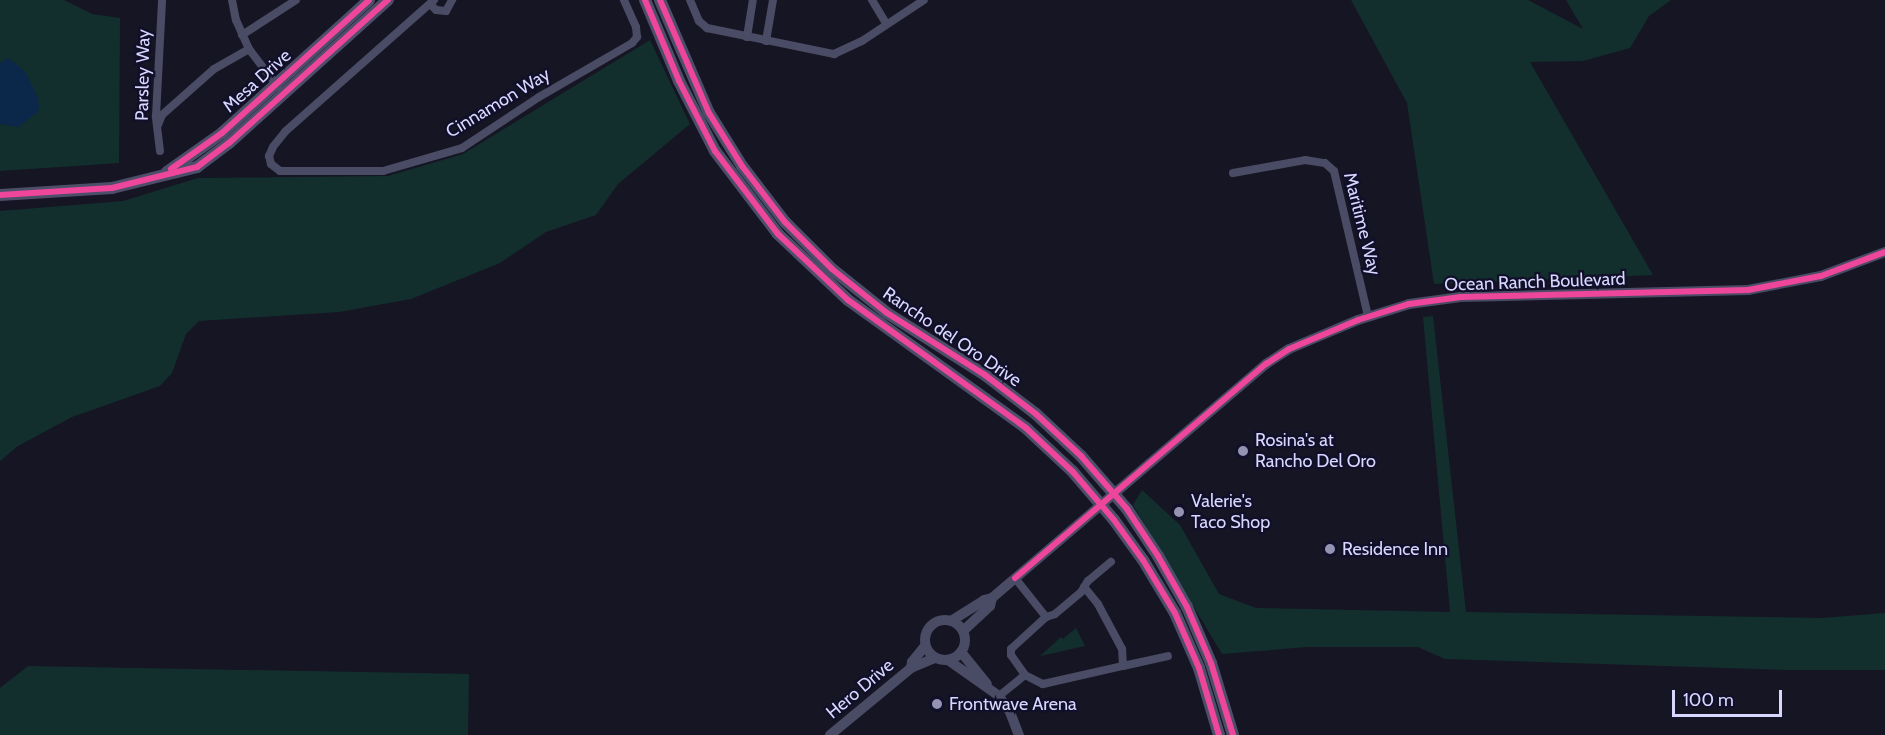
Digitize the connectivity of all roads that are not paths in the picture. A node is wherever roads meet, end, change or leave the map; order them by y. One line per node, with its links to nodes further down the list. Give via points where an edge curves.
1 (162, 0): 25 (street, Parsley Way)
2 (232, 0): 19 (street)
3 (296, 0): 19 (street)
4 (369, 0): 24 (main road, Mesa Drive)
5 (388, 0): 24 (main road, Mesa Drive)
6 (452, 0): 15 (street, Cinnamon Way, via 446,12 436,10)
7 (624, 0): 15 (street, Cinnamon Way, via 636,27 637,37 632,43 462,148 383,171 280,171 271,164 269,156 285,132)
8 (660, 0): 22 (main road, Rancho del Oro Drive)
9 (690, 0): 20 (street, via 699,21 707,28)
10 (753, 0): 20 (street)
11 (773, 0): 21 (street)
12 (872, 0): 18 (street)
13 (903, 0): 17 (street)
14 (924, 0): 17 (street)
15 (432, 2)
16 (646, 2): 22 (main road, via 657,9); 32 (main road, Rancho del Oro Drive, via 678,81 715,151 785,242 848,300 1026,428)
17 (909, 9): 18 (street)
18 (886, 23): 21 (street, via 862,41 834,54)
19 (242, 35): 23 (street)
20 (747, 37): 21 (street)
21 (766, 41)
22 (678, 44): 31 (main road, Rancho del Oro Drive, via 723,136 760,190 806,244 886,313 1022,403 1081,456)
23 (249, 49): 24 (street); 25 (street, via 214,69 162,115)
24 (280, 89): 28 (main road, Mesa Drive, via 160,176 112,188)
25 (158, 126): 26 (street, Parsley Way)
26 (160, 152)
27 (1233, 173): 30 (street, Maritime Way, via 1305,160 1325,164 1334,171)
28 (0, 195)
29 (1885, 252): 30 (street, Ocean Ranch Boulevard, via 1821,276 1748,290 1461,297 1410,304)
30 (1368, 316): 31 (street, Ocean Ranch Boulevard, via 1266,364)
31 (1114, 494): 32 (street, Ocean Ranch Boulevard); 52 (main road, Rancho del Oro Drive, via 1158,556 1187,607 1211,663)
32 (1102, 505): 34 (street, Ocean Ranch Boulevard); 51 (main road, Rancho del Oro Drive, via 1143,560 1175,613 1199,668)
33 (1111, 561): 35 (street)
34 (1015, 578): 36 (street, Ocean Ranch Boulevard); 37 (street)
35 (1084, 587): 37 (street, via 1055,614); 45 (street, via 1098,604 1122,649)
36 (992, 598): 38 (street); 39 (street, via 990,606)
37 (1046, 617): 47 (street, via 1011,649)
38 (951, 621): 39 (street); 40 (street, via 939,621 930,627)
39 (963, 631): 41 (street, via 965,642)
40 (925, 646): 43 (street); 46 (street, Hero Drive)
41 (961, 652): 44 (street); 48 (street)
42 (1168, 656): 45 (street)
43 (934, 658): 44 (street); 46 (street, Hero Drive)
44 (948, 660): 48 (street)
45 (1124, 666): 47 (street, via 1043,684)
46 (911, 668): 49 (street, Hero Drive)
47 (1025, 675): 48 (street)
48 (995, 694): 50 (street, via 1010,712)
49 (830, 735)
50 (1019, 735)
51 (1219, 735)
52 (1233, 735)

